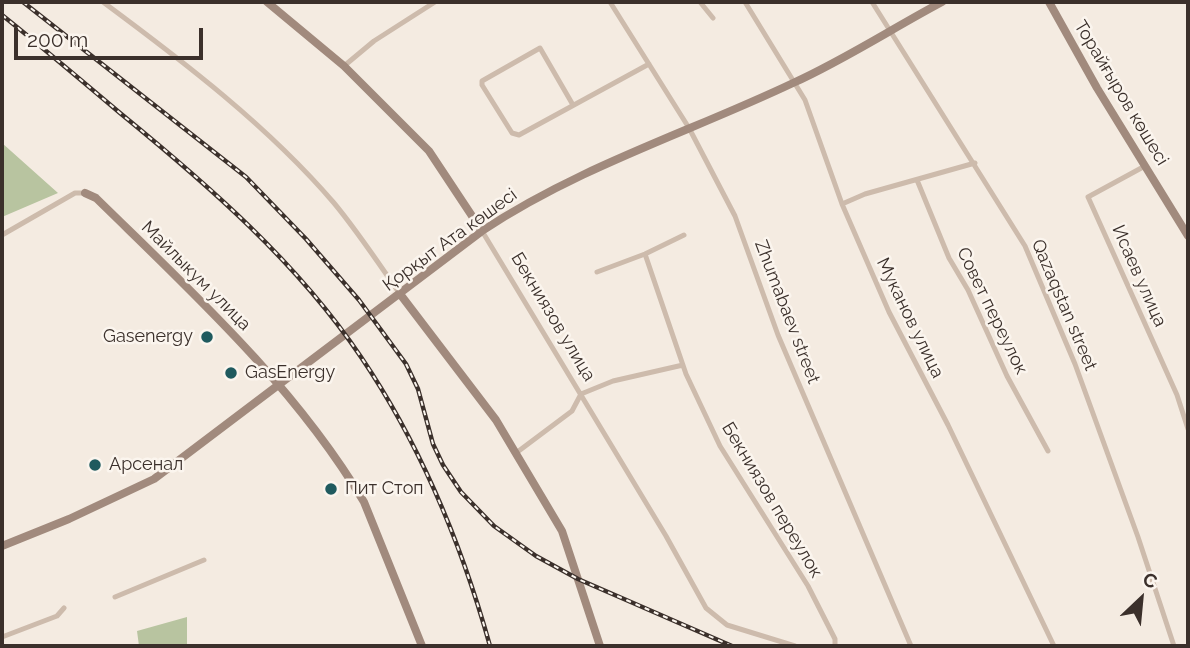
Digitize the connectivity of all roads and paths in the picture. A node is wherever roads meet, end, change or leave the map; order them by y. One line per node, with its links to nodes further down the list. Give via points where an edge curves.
1 (103, 2): 28 (street, via 182,61 300,166 350,223)
2 (267, 2): 13 (main road, Бекниязов улица)
3 (435, 2): 13 (street)
4 (610, 2): 12 (street, Zhumabaev street)
5 (700, 2): 10 (street)
6 (745, 2): 14 (street, Муканов улица)
7 (872, 2): 11 (street, Qazaqstan street)
8 (942, 2): 11 (main road, Қорқыт Ата көшесі)
9 (1049, 2): 18 (main road, Торайғыров көшесі)
10 (713, 18)
11 (890, 29): 14 (main road, Қорқыт Ата көшесі); 17 (street, Qazaqstan street)
12 (649, 64): 15 (street); 16 (street, Zhumabaev street)
13 (344, 65): 22 (main road, Бекниязов улица, via 429,151)
14 (795, 83): 16 (main road, Қорқыт Ата көшесі); 21 (street, Муканов улица)
15 (573, 105): 15 (street, via 515,135 482,81 540,48)
16 (689, 128): 22 (main road, Қорқыт Ата көшесі, via 528,202); 44 (street, Zhumabaev street, via 735,216 778,335)
17 (975, 163): 19 (street); 46 (street, Qazaqstan street, via 1025,246 1075,364)
18 (1146, 165): 25 (main road, Торайғыров көшесі); 32 (street, Исаев улица, via 1087,197)
19 (917, 180): 21 (street); 33 (street, Совет переулок, via 949,258)
20 (85, 193): 23 (street, via 75,193); 30 (main road, Майлыкум улица, via 96,198 156,257)
21 (842, 204): 45 (street, Муканов улица, via 889,312)
22 (482, 231): 28 (main road, Қорқыт Ата көшесі); 31 (street, Бекниязов улица)
23 (2, 234)
24 (684, 235): 26 (street)
25 (1188, 236)
26 (645, 254): 27 (street); 29 (street, Бекниязов переулок)
27 (597, 272)
28 (400, 294): 30 (main road, Қорқыт Ата көшесі); 34 (main road)
29 (683, 365): 31 (street, via 612,381); 40 (street, Бекниязов переулок, via 720,446 808,586)
30 (280, 385): 35 (main road, Қорқыт Ата көшесі, via 154,479); 41 (main road, Майлыкум улица, via 364,502)
31 (581, 394): 34 (street, via 572,411); 43 (street, Бекниязов улица, via 706,608 727,625)
32 (1188, 429)
33 (1048, 451)
34 (516, 453): 42 (main road, via 562,531)
35 (2, 546)
36 (204, 560): 37 (street)
37 (115, 597)
38 (64, 608): 39 (street, via 57,616)
39 (2, 637)
40 (835, 643)
41 (422, 646)
42 (600, 646)
43 (795, 646)
44 (911, 646)
45 (1054, 646)
46 (1174, 646)

